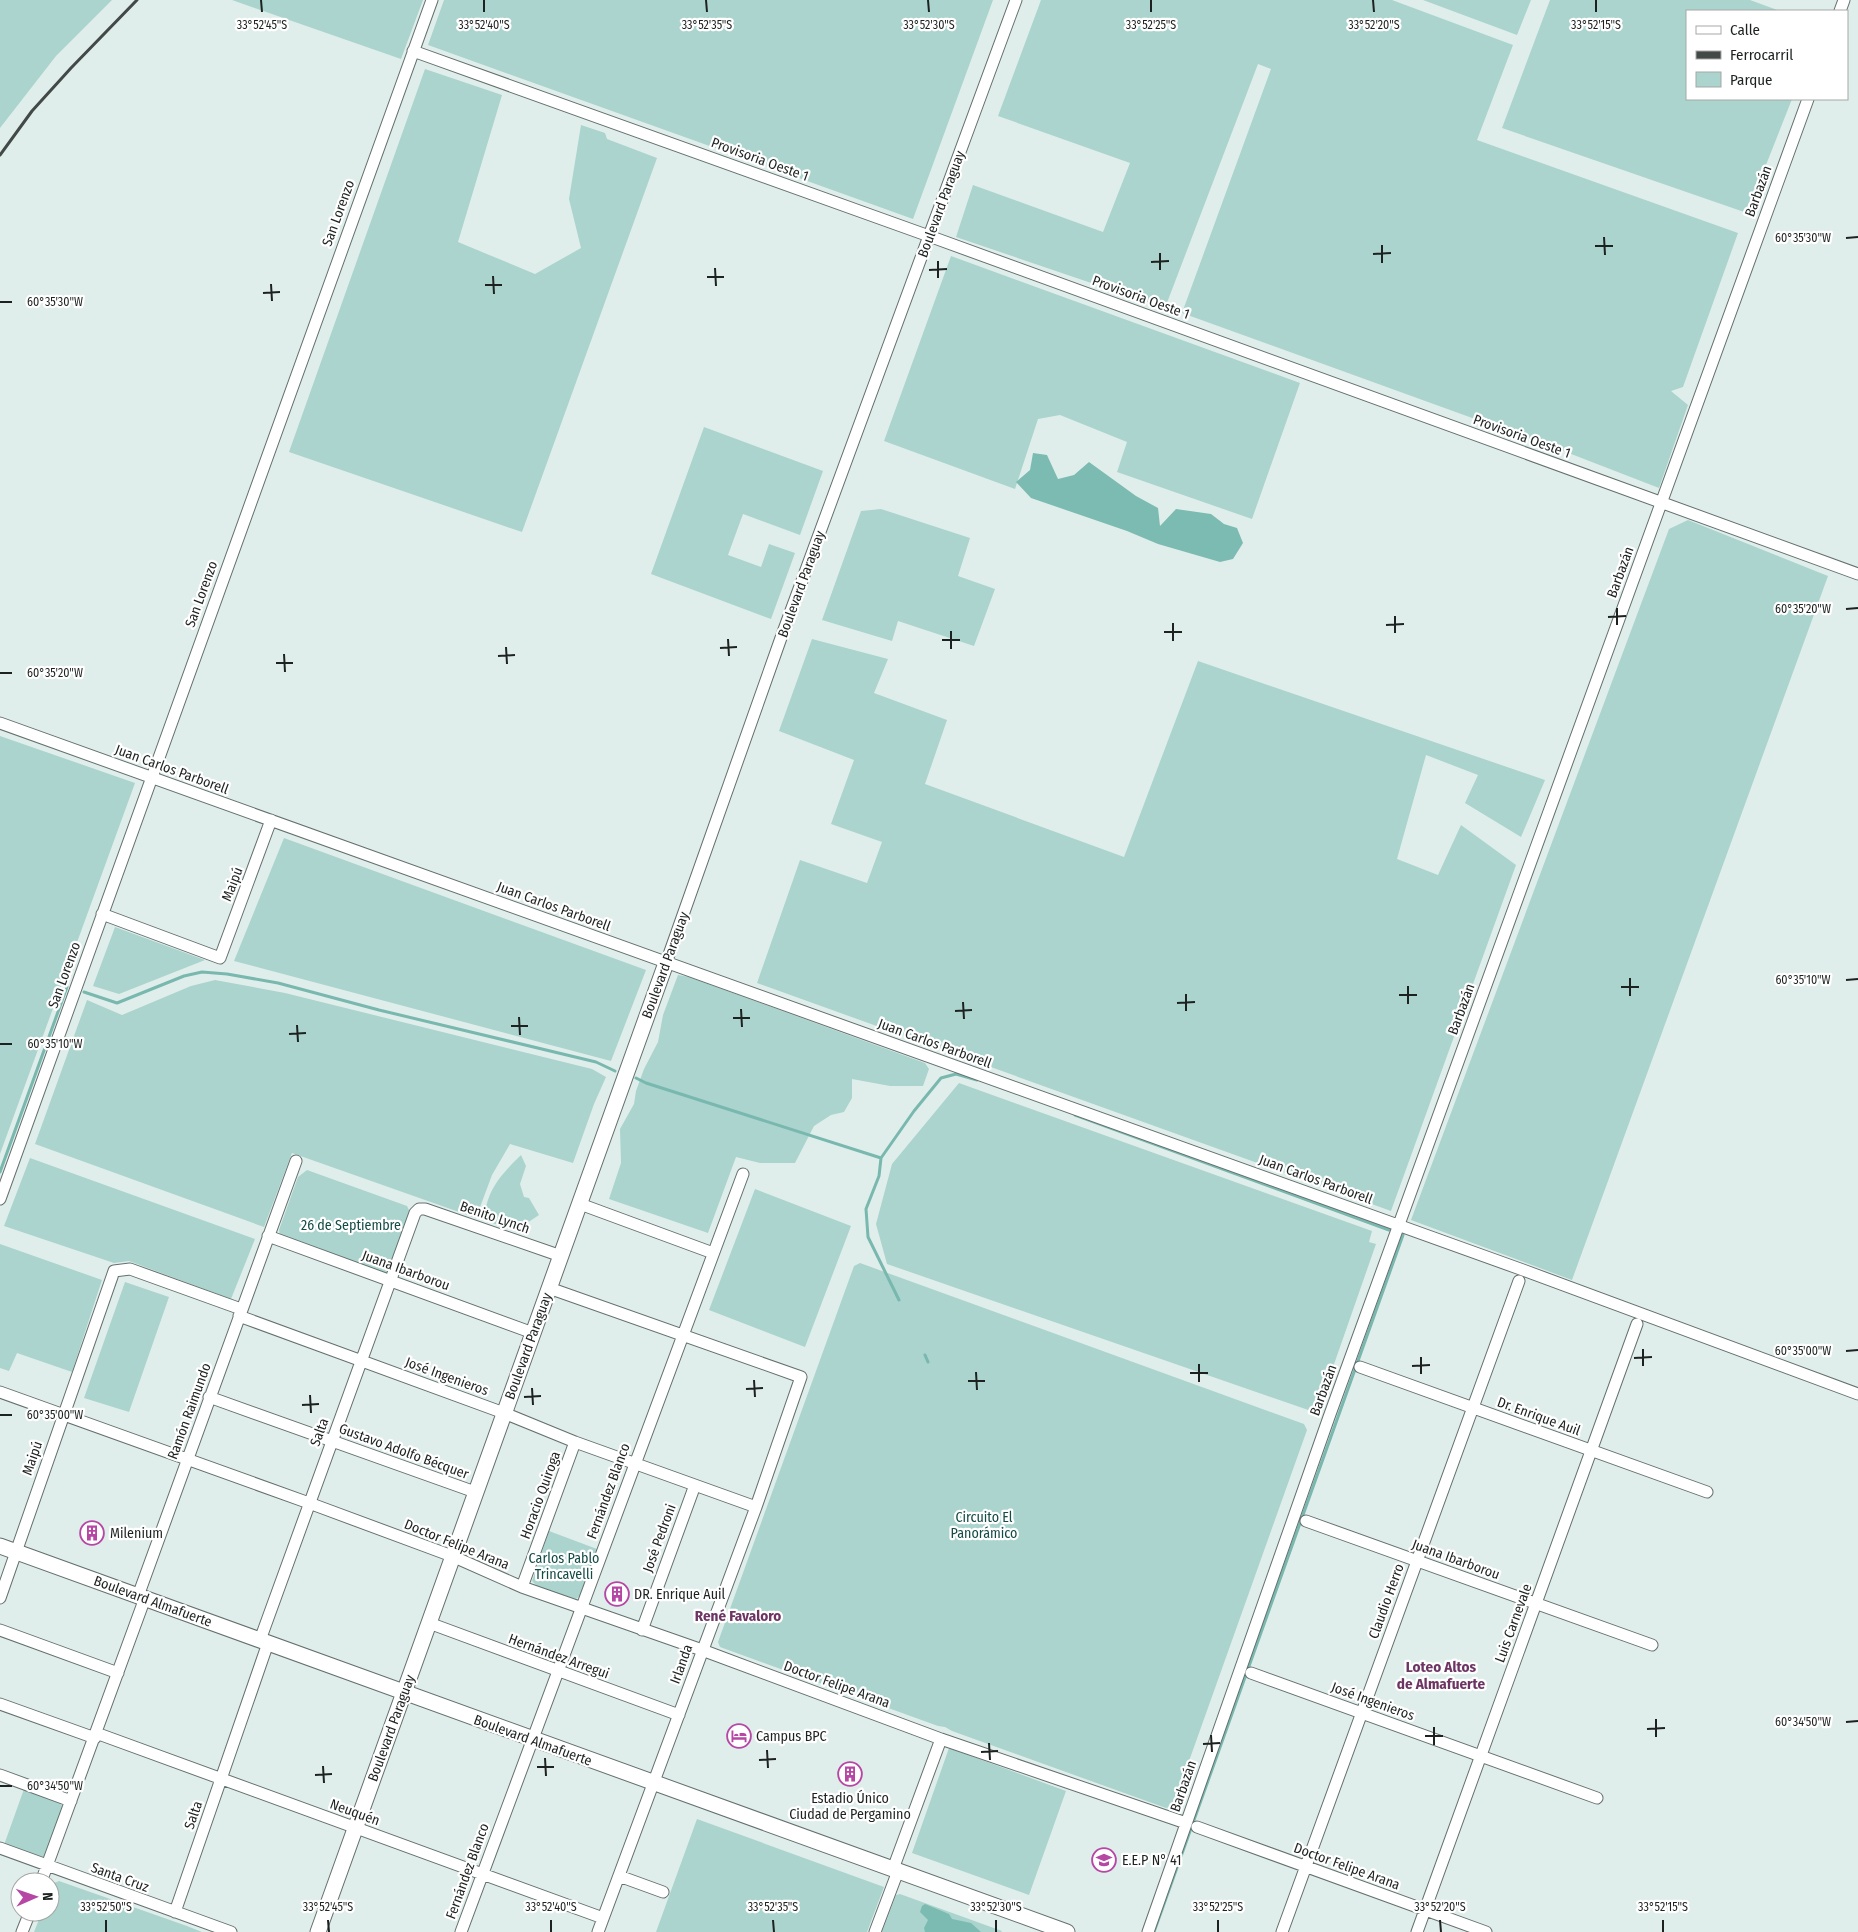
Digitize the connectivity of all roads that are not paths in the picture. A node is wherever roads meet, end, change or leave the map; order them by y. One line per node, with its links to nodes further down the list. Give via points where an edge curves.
1 (432, 0): 3 (street, San Lorenzo)
2 (1016, 0): 5 (street, Boulevard Paraguay)
3 (413, 51): 5 (street, Provisoria Oeste 1); 9 (street, San Lorenzo)
4 (1808, 100): 6 (street, Barbazán)
5 (928, 236): 6 (street, Provisoria Oeste 1); 12 (street, Boulevard Paraguay)
6 (1661, 502): 7 (street, Provisoria Oeste 1); 18 (street, Barbazán)
7 (1858, 574)
8 (0, 723): 9 (street, Juan Carlos Parborell)
9 (150, 777): 10 (street, Juan Carlos Parborell); 11 (street, San Lorenzo)
10 (272, 820): 11 (street, Maipú, via 220,958); 12 (street, Juan Carlos Parborell)
11 (102, 914): 15 (street, San Lorenzo)
12 (666, 963): 16 (main road, Boulevard Paraguay); 18 (street, Juan Carlos Parborell)
13 (296, 1161): 19 (street, Ramón Raimundo)
14 (743, 1174): 20 (street, Fernández Blanco)
15 (0, 1199)
16 (580, 1204): 20 (street); 21 (main road, Boulevard Paraguay)
17 (419, 1209): 21 (street, Benito Lynch); 23 (street, Salta)
18 (1398, 1225): 33 (street, Juan Carlos Parborell); 80 (street, Barbazán)
19 (268, 1236): 23 (street, Juana Ibarborou); 26 (street, Ramón Raimundo)
20 (713, 1253): 29 (street, Fernández Blanco)
21 (560, 1256): 25 (main road, Boulevard Paraguay)
22 (114, 1271): 26 (street, José Ingenieros, via 130,1269); 37 (street, Maipú)
23 (390, 1280): 28 (street, Juana Ibarborou); 30 (street, Salta)
24 (1519, 1281): 35 (street, Claudio Herro)
25 (549, 1288): 28 (main road, Boulevard Paraguay); 29 (street)
26 (240, 1313): 30 (street, José Ingenieros); 34 (street, Ramón Raimundo)
27 (1637, 1324): 40 (street, Luis Carnevale)
28 (533, 1333): 36 (main road, Boulevard Paraguay)
29 (682, 1334): 42 (street, Fernández Blanco); 47 (street, Irlanda, via 801,1377)
30 (361, 1361): 36 (street, José Ingenieros); 38 (street, Salta)
31 (1360, 1367): 35 (street, Dr. Enrique Auil)
32 (0, 1392): 37 (street, Doctor Felipe Arana)
33 (1858, 1394)
34 (210, 1397): 38 (street, Gustavo Adolfo Bécquer); 41 (street, Ramón Raimundo)
35 (1472, 1408): 40 (street, Dr. Enrique Auil); 52 (street, Claudio Herro)
36 (504, 1413): 39 (street, José Ingenieros); 44 (main road, Boulevard Paraguay)
37 (63, 1415): 41 (street, Doctor Felipe Arana); 50 (street, Maipú)
38 (332, 1440): 44 (street, Gustavo Adolfo Bécquer); 46 (street, Salta)
39 (576, 1442): 42 (street, José Ingenieros); 53 (street, Horacio Quiroga)
40 (1590, 1450): 45 (street, Dr. Enrique Auil); 56 (street, Luis Carnevale)
41 (187, 1459): 46 (street, Doctor Felipe Arana); 54 (street, Ramón Raimundo)
42 (634, 1463): 43 (street, José Ingenieros); 57 (street, Fernández Blanco)
43 (695, 1485): 47 (street, José Ingenieros); 60 (street, José Pedroni)
44 (475, 1492): 51 (main road, Boulevard Paraguay)
45 (1707, 1492)
46 (309, 1503): 51 (street, Doctor Felipe Arana); 61 (street, Salta)
47 (756, 1507): 63 (street, Irlanda)
48 (1306, 1521): 52 (street, Juana Ibarborou)
49 (0, 1546): 50 (main road, Boulevard Almafuerte)
50 (16, 1552): 54 (main road, Boulevard Almafuerte); 55 (street, Maipú)
51 (452, 1556): 53 (street, Doctor Felipe Arana); 58 (main road, Boulevard Paraguay)
52 (1416, 1560): 56 (street, Juana Ibarborou); 69 (street, Claudio Herro)
53 (522, 1587): 57 (street, Doctor Felipe Arana)
54 (142, 1597): 61 (main road, Boulevard Almafuerte); 65 (street, Ramón Raimundo)
55 (0, 1598)
56 (1536, 1604): 62 (street, Juana Ibarborou); 74 (street, Luis Carnevale)
57 (582, 1608): 60 (street, Doctor Felipe Arana); 64 (street, Fernández Blanco)
58 (429, 1623): 64 (street, Hernández Arregui); 67 (main road, Boulevard Paraguay)
59 (0, 1630): 65 (street)
60 (642, 1630): 63 (street, Doctor Felipe Arana)
61 (264, 1641): 67 (main road, Boulevard Almafuerte); 76 (street, Salta)
62 (1652, 1645)
63 (702, 1650): 70 (street, Irlanda); 72 (street, Doctor Felipe Arana)
64 (559, 1672): 70 (street, Hernández Arregui); 73 (street, Fernández Blanco)
65 (118, 1673): 71 (street, Ramón Raimundo)
66 (1251, 1673): 69 (street, José Ingenieros)
67 (404, 1693): 73 (main road, Boulevard Almafuerte); 81 (main road, Boulevard Paraguay)
68 (0, 1704): 71 (street, Neuquén)
69 (1362, 1713): 74 (street, José Ingenieros); 85 (street, Claudio Herro)
70 (678, 1715): 77 (street, Irlanda)
71 (96, 1736): 76 (street, Neuquén); 79 (street, Ramón Raimundo)
72 (941, 1738): 80 (street, Doctor Felipe Arana); 86 (street)
73 (533, 1740): 77 (main road, Boulevard Almafuerte); 88 (street, Fernández Blanco)
74 (1480, 1756): 78 (street, José Ingenieros); 91 (street, Luis Carnevale)
75 (0, 1775): 79 (street)
76 (221, 1779): 81 (street, Neuquén); 92 (street, Salta)
77 (653, 1783): 86 (main road, Boulevard Almafuerte); 89 (street, Irlanda)
78 (1597, 1798)
79 (71, 1801): 84 (street, Ramón Raimundo)
80 (1186, 1823): 100 (street, Barbazán)
81 (355, 1828): 88 (street, Neuquén); 95 (main road, Boulevard Paraguay)
82 (1197, 1828): 85 (street, Doctor Felipe Arana)
83 (0, 1848): 84 (street, Santa Cruz)
84 (47, 1866): 87 (street, Ramón Raimundo); 92 (street, Santa Cruz)
85 (1306, 1867): 91 (street, Doctor Felipe Arana); 101 (street, Claudio Herro)
86 (896, 1870): 98 (street); 99 (main road, Boulevard Almafuerte)
87 (45, 1872)
88 (482, 1873): 93 (street, Neuquén); 96 (street, Fernández Blanco)
89 (619, 1876): 90 (street); 93 (street, Irlanda)
90 (663, 1892)
91 (1425, 1910): 102 (street, Luis Carnevale); 103 (street, Doctor Felipe Arana)
92 (175, 1912): 94 (street, Santa Cruz)
93 (603, 1918): 97 (street, Irlanda)
94 (231, 1932)
95 (318, 1932)
96 (461, 1932)
97 (598, 1932)
98 (875, 1932)
99 (1067, 1932)
100 (1148, 1932)
101 (1282, 1932)
102 (1417, 1932)
103 (1486, 1932)

